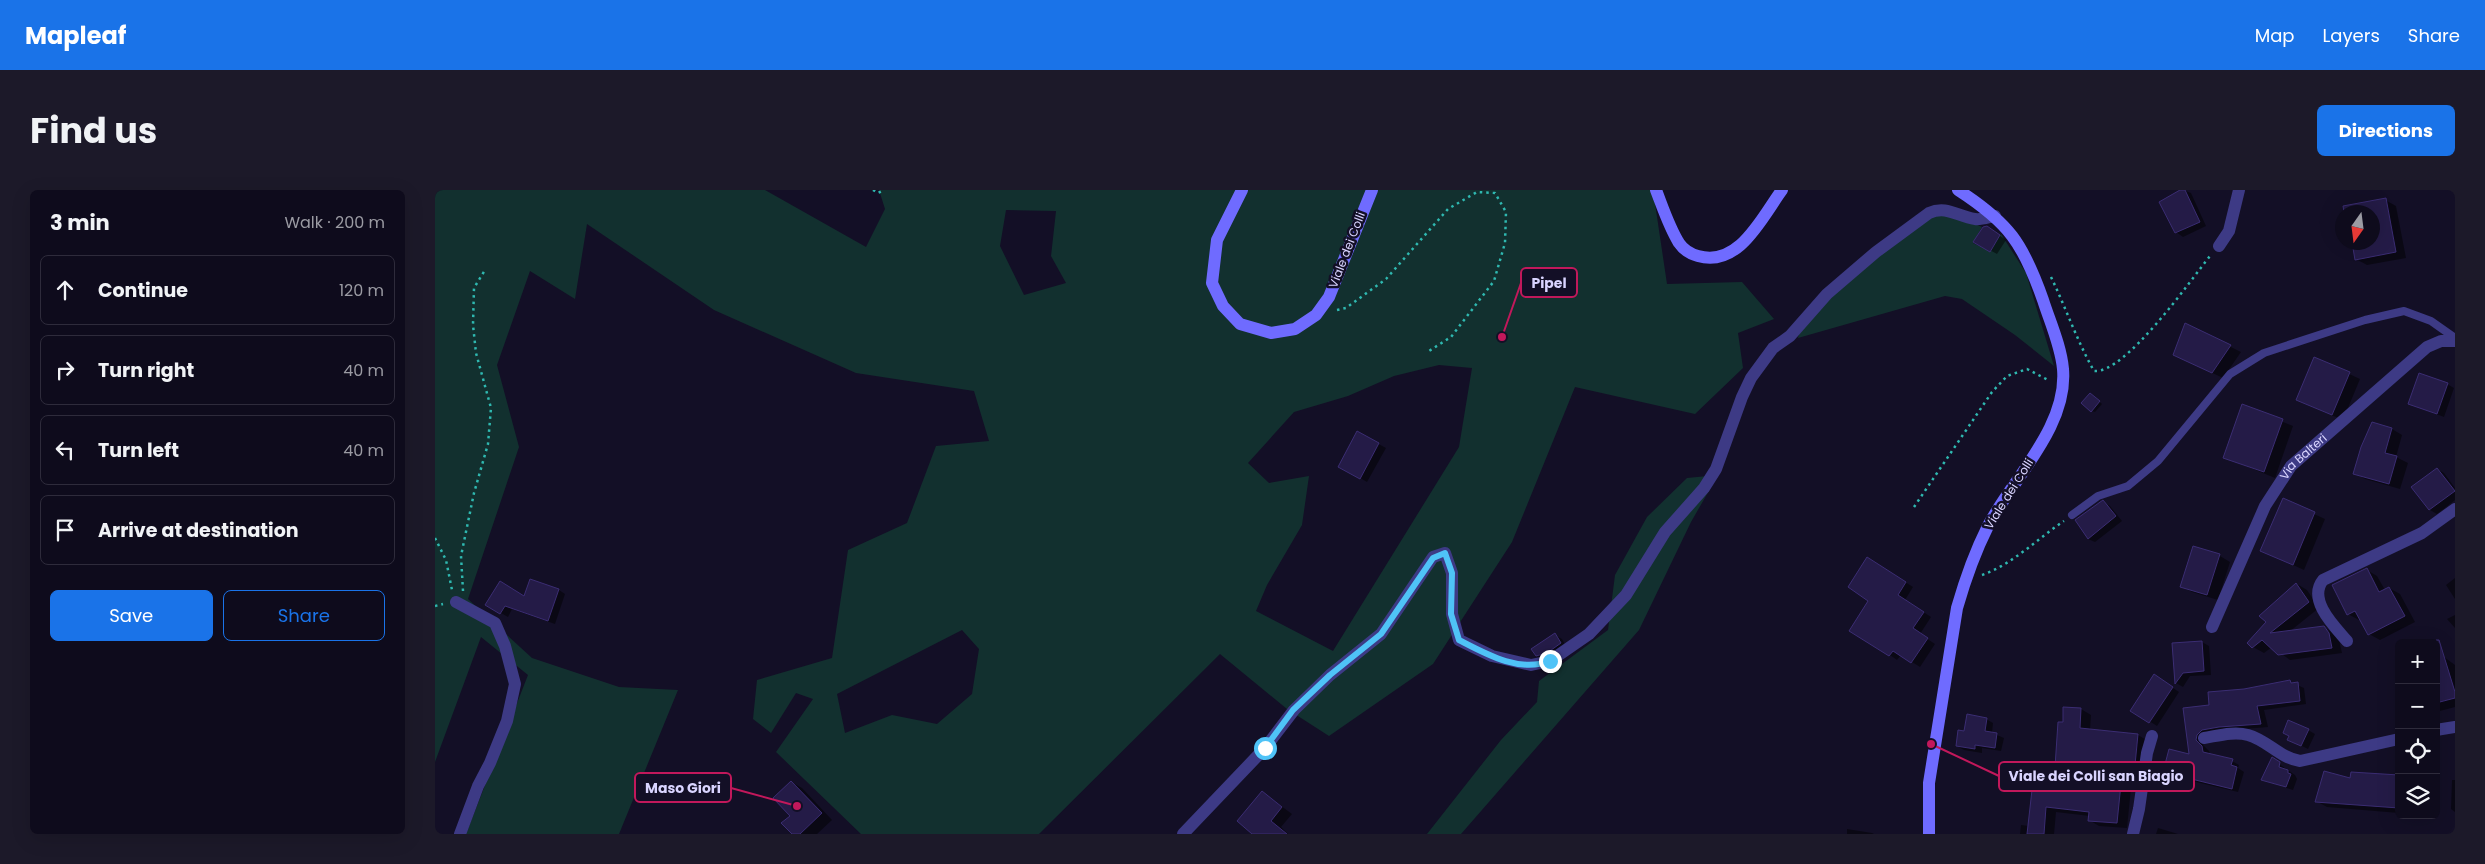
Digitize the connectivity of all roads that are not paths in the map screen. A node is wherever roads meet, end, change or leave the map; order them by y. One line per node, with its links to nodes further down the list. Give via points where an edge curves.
1 (1241, 190): 2 (main road, Viale dei Colli, via 1217,240 1212,283 1223,306 1240,324 1271,333 1295,329 1316,315 1329,297)
2 (1372, 190)
3 (1656, 190): 4 (main road, via 1680,245 1692,254 1720,258 1734,252 1744,242)
4 (1783, 190)
5 (1957, 190): 7 (main road, Viale dei Colli)
6 (2239, 190): 8 (street, via 2229,231)
7 (1995, 216): 21 (street, via 1976,220 1948,210 1937,209 1929,213 1827,294 1791,336 1773,348 1745,390 1716,468 1704,488 1665,532 1626,595 1589,634 1540,665 1509,662 1485,654 1459,640 1451,614 1452,573 1445,553 1433,558 1381,634 1293,710 1265,748); 22 (main road, Viale dei Colli, via 2013,235 2031,266 2063,369 2062,393 2056,419 1988,526 1964,582 1929,783)
8 (2219, 246)
9 (2455, 340): 11 (lane, via 2431,321 2405,311 2365,320 2264,353 2230,374 2158,461 2128,486 2097,496); 13 (street, Via Balteri, via 2427,347 2291,466 2265,506)
10 (2455, 509): 14 (street, via 2422,533 2323,580 2318,596 2322,608)
11 (2072, 515)
12 (460, 604): 20 (street, via 495,623 515,684 507,721)
13 (2212, 626)
14 (2347, 641)
15 (2455, 726): 16 (street)
16 (2440, 729)
17 (2152, 736): 23 (street)
18 (2204, 738): 19 (street, via 2248,735 2289,759 2301,761)
19 (2395, 740)
20 (459, 834)
21 (1183, 834)
22 (1929, 834)
23 (2133, 834)

